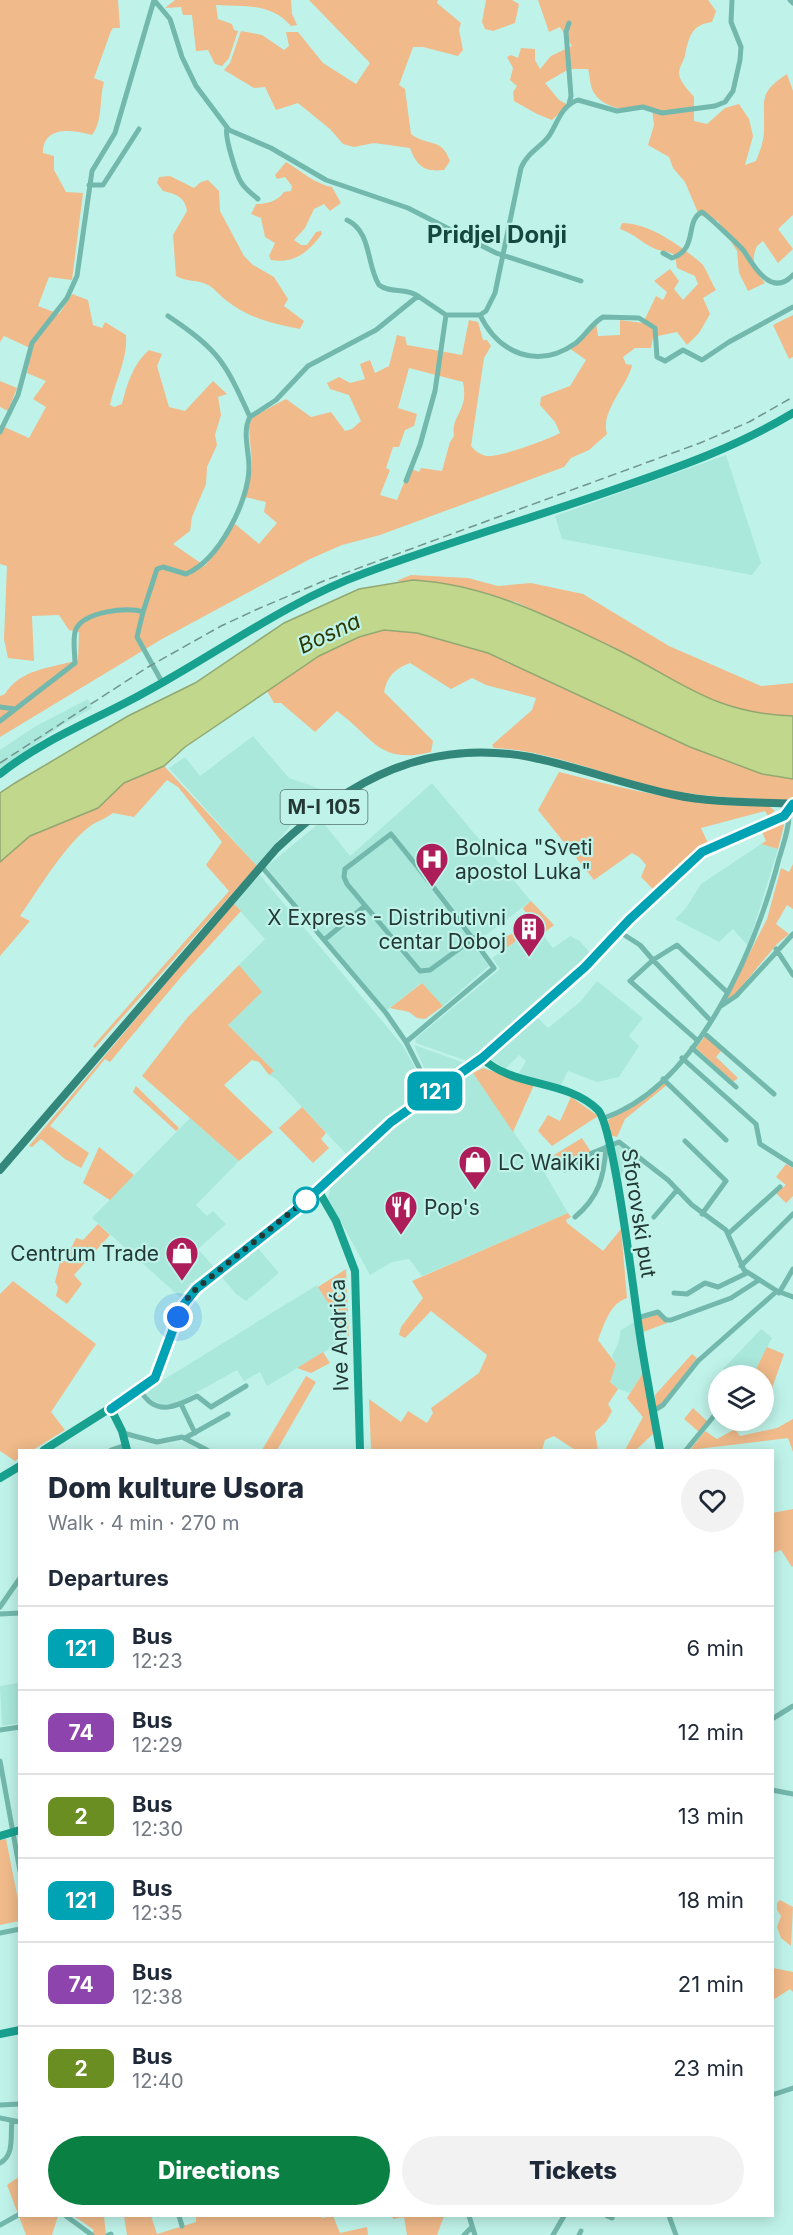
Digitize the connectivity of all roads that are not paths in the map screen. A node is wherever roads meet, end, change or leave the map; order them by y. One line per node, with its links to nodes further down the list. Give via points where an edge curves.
1 (732, 0): 3 (street, via 731,22 741,47 733,91 725,102 662,113 643,107 617,111 583,100)
2 (569, 23): 3 (street)
3 (569, 104): 10 (street, via 548,137 520,168)
4 (227, 128): 6 (street, via 196,86 170,19 154,0 115,133 92,171); 7 (street, via 239,177); 10 (street, via 320,177 408,208)
5 (139, 129): 6 (street, via 103,185)
6 (89, 185): 22 (street, via 77,276 67,298 32,343 18,395)
7 (258, 199)
8 (347, 220): 13 (street, via 361,231 377,281)
9 (663, 253): 11 (street, via 672,258 682,254 696,216 702,212 743,250 768,281 778,284)
10 (501, 254): 12 (street); 18 (street, via 495,293)
11 (793, 275)
12 (581, 281)
13 (390, 291): 14 (street, via 405,290); 15 (street)
14 (418, 296): 17 (street); 21 (street, via 375,330 308,366 276,400)
15 (382, 297)
16 (793, 307): 18 (street, via 699,361 683,350 668,360 659,360 655,328 645,320 625,316 598,319 577,342 559,352 520,354 499,343)
17 (446, 315): 18 (street); 23 (street, via 435,391)
18 (480, 315)
19 (168, 316): 21 (street, via 215,352 235,381)
20 (793, 413): 25 (street, via 707,457 328,588)
21 (249, 417): 24 (street, via 249,468 235,520 198,569 186,574 164,567 157,569)
22 (0, 432)
23 (406, 480)
24 (143, 612): 25 (street, via 137,637); 27 (street, via 135,609 104,614 81,623 75,633 75,663)
25 (162, 682): 29 (street)
26 (0, 707): 27 (street)
27 (15, 709): 28 (street)
28 (0, 721)
29 (0, 774)
30 (775, 803): 31 (main road, M-I 105); 32 (street, via 780,810); 33 (main road, M-I 105, via 678,796 529,757 457,754 411,762 343,793 299,827)
31 (792, 810): 32 (street); 42 (street, via 757,930)
32 (775, 819): 35 (street, via 702,852)
33 (262, 867): 38 (street); 60 (main road, M-I 105)
34 (365, 906): 37 (street, via 420,971 430,970); 37 (street, via 347,884 345,869 391,834); 38 (street)
35 (618, 931): 40 (street, via 640,945); 49 (street, via 585,967)
36 (793, 933): 39 (street)
37 (474, 938): 47 (street, via 494,968)
38 (324, 940): 47 (street)
39 (776, 949): 41 (street); 43 (street, via 735,996)
40 (653, 960): 42 (street, via 677,945); 44 (street); 46 (street, via 630,981)
41 (793, 975)
42 (728, 993): 43 (street)
43 (721, 1006): 44 (street)
44 (711, 1022): 45 (street)
45 (704, 1033): 46 (street); 54 (street)
46 (698, 1041): 48 (street)
47 (406, 1042): 53 (street)
48 (692, 1048): 50 (street); 52 (street)
49 (482, 1058): 53 (street); 55 (street, via 499,1070 574,1095)
50 (682, 1058): 51 (street); 59 (street, via 756,1124 760,1144)
51 (663, 1079): 55 (street, via 633,1103); 56 (street)
52 (736, 1087)
53 (432, 1093): 63 (street, via 391,1122)
54 (774, 1094)
55 (604, 1118): 58 (street, Sforovski put)
56 (726, 1140)
57 (685, 1141): 65 (street, via 726,1181)
58 (608, 1146): 61 (street); 64 (street, via 619,1142); 67 (street, via 598,1191); 77 (street, Sforovski put)
59 (793, 1165)
60 (0, 1170)
61 (565, 1170)
62 (780, 1187): 69 (street)
63 (318, 1190): 79 (street, via 191,1294 181,1309 155,1378); 91 (street, Ive Andrića, via 336,1221 355,1271)
64 (677, 1190): 65 (street); 68 (street)
65 (702, 1214): 69 (street)
66 (793, 1214): 70 (street)
67 (575, 1217)
68 (654, 1217)
69 (728, 1234): 70 (street)
70 (741, 1266): 72 (street)
71 (793, 1269): 74 (street)
72 (747, 1273): 73 (street); 75 (street, via 718,1287 705,1283 687,1294)
73 (759, 1280): 74 (street); 77 (street, via 731,1298 671,1320 658,1312)
74 (778, 1292): 76 (street); 82 (street, via 698,1361 663,1406)
75 (674, 1293)
76 (793, 1297)
77 (638, 1318): 82 (street, Sforovski put)
78 (246, 1386): 80 (street, via 213,1407 197,1396)
79 (140, 1390): 80 (street, via 148,1402 163,1408); 81 (street)
80 (182, 1404): 86 (street)
81 (111, 1409): 85 (street); 89 (street)
82 (653, 1411): 92 (street, Sforovski put)
83 (228, 1414): 86 (street)
84 (708, 1424): 93 (street)
85 (123, 1433): 87 (street, via 157,1442); 88 (street)
86 (195, 1433): 87 (street)
87 (185, 1438): 90 (street)
88 (127, 1448)
89 (46, 1449)
90 (205, 1449)
91 (360, 1449)
92 (660, 1449)
93 (687, 1449)
94 (18, 1467): 95 (street)
95 (0, 1478)
96 (18, 1581): 97 (street)
97 (0, 1607)
98 (18, 1613): 99 (street)
99 (0, 1614)
100 (793, 1706): 101 (street)
101 (774, 1718)
102 (18, 1727): 103 (street)
103 (0, 1730)
104 (0, 1761): 107 (street)
105 (774, 1790): 106 (street)
106 (793, 1794)
107 (16, 1831): 108 (street); 109 (street)
108 (0, 1836)
109 (18, 1851)
110 (18, 1929): 111 (street)
111 (0, 1933)
112 (18, 2030): 113 (street)
113 (0, 2034)
114 (793, 2088): 115 (street)
115 (774, 2094)
116 (0, 2104): 117 (street)
117 (18, 2104)
118 (0, 2118): 119 (street)
119 (12, 2121): 120 (street); 121 (street, via 10,2151)
120 (18, 2122)
121 (0, 2163)
122 (18, 2215): 128 (street)
123 (67, 2217): 131 (street)
124 (179, 2217): 129 (street)
125 (469, 2217): 130 (street)
126 (563, 2217): 134 (street)
127 (669, 2217): 135 (street)
128 (0, 2225)
129 (182, 2226)
130 (471, 2228): 132 (street); 133 (street)
131 (92, 2235)
132 (464, 2235)
133 (475, 2235)
134 (553, 2235)
135 (676, 2235)

